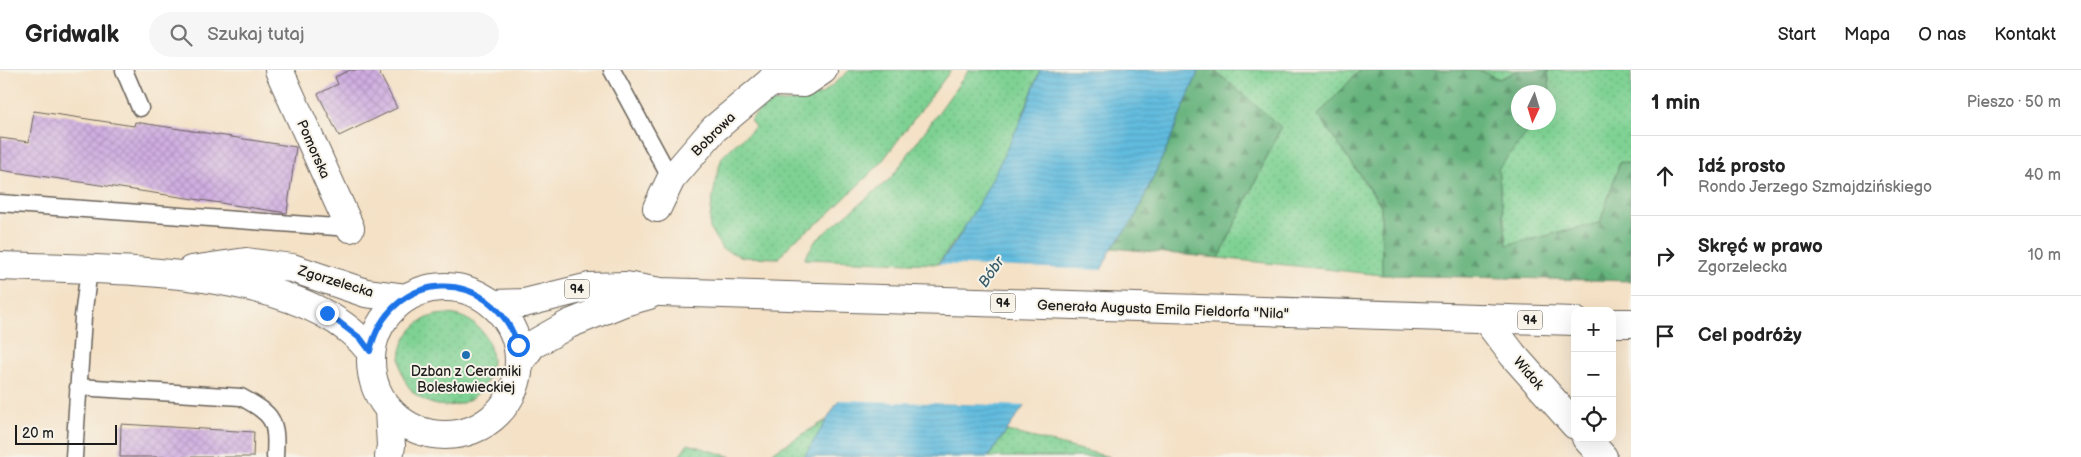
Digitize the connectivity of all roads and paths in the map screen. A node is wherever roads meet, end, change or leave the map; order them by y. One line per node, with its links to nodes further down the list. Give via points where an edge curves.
1 (124, 70): 6 (lane)
2 (279, 70): 10 (main road, Pomorska)
3 (612, 70): 7 (lane)
4 (823, 70): 5 (main road, via 804,83)
5 (775, 76): 7 (main road, Bobrowa, via 714,129)
6 (140, 108)
7 (671, 179): 9 (main road, Bobrowa)
8 (0, 203): 10 (lane)
9 (657, 208)
10 (350, 228)
11 (0, 266): 12 (main road, Zgorzelecka)
12 (89, 269): 13 (main road, Zgorzelecka); 23 (lane)
13 (176, 273): 15 (main road, Zgorzelecka, via 246,262 292,268 366,293); 21 (main road, Zgorzelecka, via 284,296 327,313 361,339)
14 (661, 292): 16 (main road, Generała Augusta Emila Fieldorfa "Nila" / 94, via 626,286 589,286 524,303); 17 (main road, Generała Augusta Emila Fieldorfa "Nila" / 94); 22 (main road, Generała Augusta Emila Fieldorfa "Nila" / 94, via 624,302 569,324 532,344)
15 (406, 298): 16 (main road, 94, via 436,287 456,287 476,293); 21 (main road, 94, via 382,321)
16 (494, 304): 22 (main road, 94, via 513,330)
17 (1485, 318): 18 (main road, Generała Augusta Emila Fieldorfa "Nila" / 94); 25 (main road, Widok)
18 (1571, 321)
19 (1616, 323): 20 (main road)
20 (1631, 323)
21 (370, 351): 24 (main road, 94, via 376,390)
22 (520, 362): 26 (main road, 94, via 518,378 508,401 492,419)
23 (78, 387): 28 (lane); 29 (lane, via 241,398 264,409 277,430)
24 (389, 411): 26 (main road, 94, via 421,431); 30 (main road, 94)
25 (1571, 420)
26 (454, 436): 31 (main road, 94)
27 (1590, 442): 32 (main road)
28 (74, 457)
29 (275, 457)
30 (389, 457)
31 (434, 457)
32 (1603, 457)

